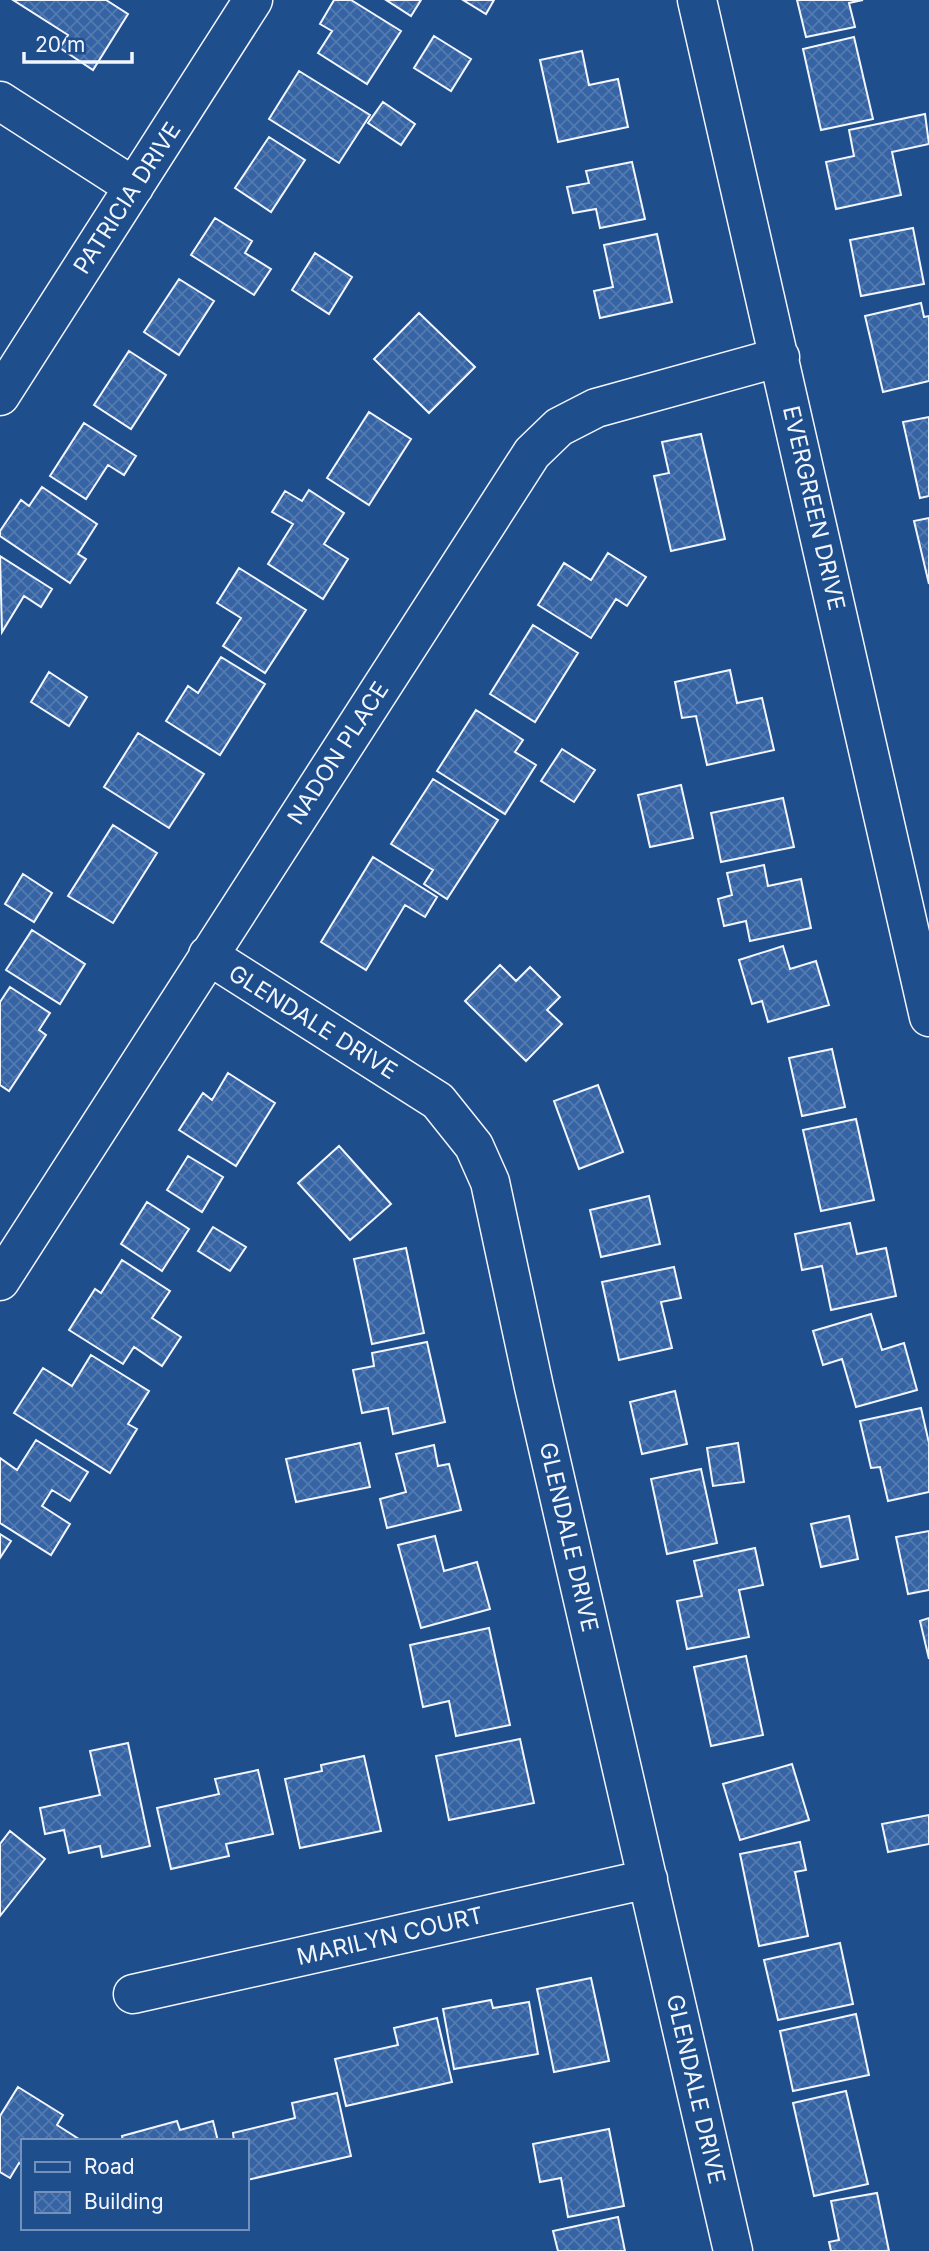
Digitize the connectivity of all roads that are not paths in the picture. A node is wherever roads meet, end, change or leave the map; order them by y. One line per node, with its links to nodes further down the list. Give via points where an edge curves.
1 (253, 0): 4 (street, PATRICIA DRIVE)
2 (697, 0): 5 (street, EVERGREEN DRIVE)
3 (0, 101): 4 (street)
4 (134, 187): 6 (street, PATRICIA DRIVE)
5 (780, 357): 7 (street, NADON PLACE, via 596,408 559,428 532,453); 8 (street, EVERGREEN DRIVE)
6 (0, 396)
7 (208, 955): 9 (street, NADON PLACE); 10 (street, GLENDALE DRIVE, via 438,1101 474,1146 490,1182)
8 (929, 1017)
9 (0, 1281)
10 (648, 1879): 11 (street, MARILYN COURT); 12 (street, GLENDALE DRIVE)
11 (133, 1994)
12 (733, 2251)

